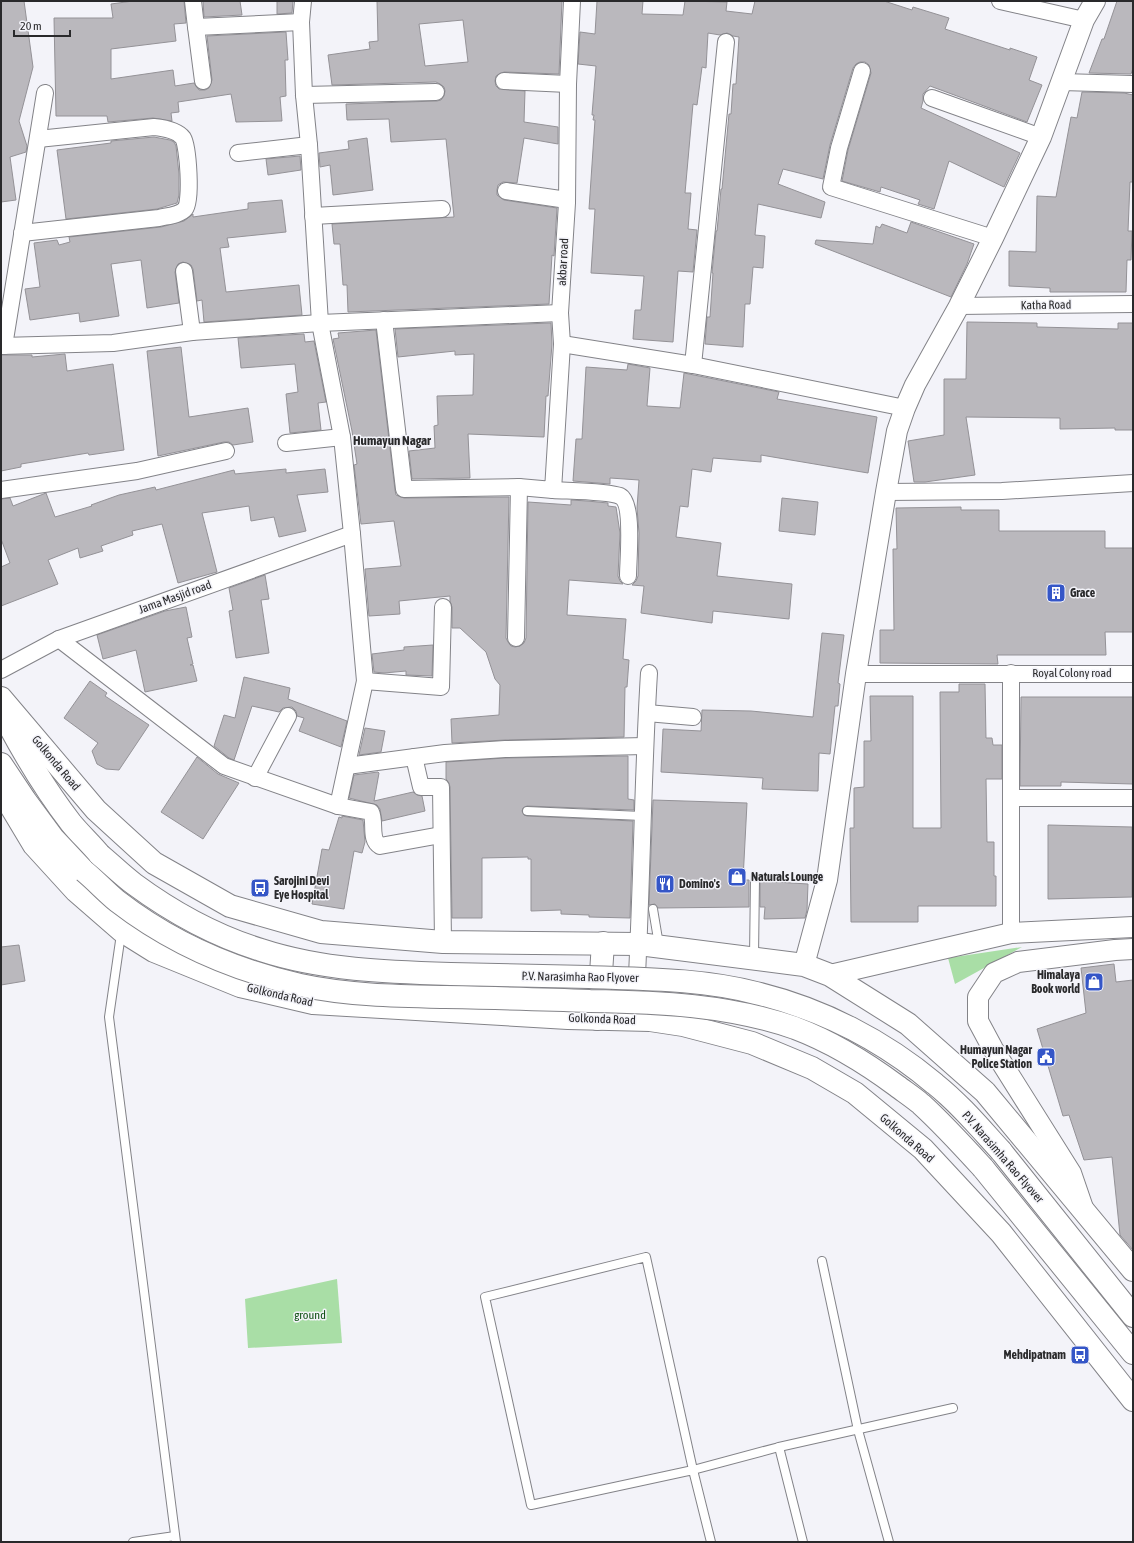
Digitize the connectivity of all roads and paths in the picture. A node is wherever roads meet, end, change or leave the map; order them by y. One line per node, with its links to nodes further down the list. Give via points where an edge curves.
1 (193, 1): 8 (street)
2 (303, 1): 7 (street)
3 (572, 1): 14 (street, akbar road)
4 (1000, 1): 6 (street)
5 (1095, 1): 6 (street)
6 (1084, 20): 13 (street)
7 (301, 22): 8 (street); 18 (street)
8 (196, 27): 11 (street)
9 (726, 42): 39 (street)
10 (862, 70): 29 (street, via 839,148 831,187)
11 (203, 80)
12 (504, 81): 14 (street)
13 (1061, 82): 15 (street); 20 (street)
14 (568, 84): 25 (street, akbar road)
15 (1133, 84)
16 (436, 92): 18 (street)
17 (45, 93): 21 (street)
18 (304, 95): 22 (street)
19 (932, 98): 20 (street)
20 (1040, 137): 29 (street)
21 (38, 140): 28 (street); 28 (street, via 154,127 168,129 183,138 186,145 189,203 185,210 177,214 159,218)
22 (309, 145): 23 (street); 27 (street)
23 (238, 154)
24 (506, 192): 25 (street)
25 (567, 200): 33 (street, akbar road)
26 (442, 209): 27 (street)
27 (313, 216): 35 (street)
28 (22, 233): 38 (street)
29 (993, 238): 32 (street)
30 (184, 272): 36 (street)
31 (1133, 304): 32 (street, Katha Road)
32 (959, 306): 40 (street)
33 (560, 313): 34 (street); 37 (street, akbar road)
34 (384, 320): 35 (street); 45 (street, via 404,489)
35 (320, 323): 36 (street); 41 (street)
36 (192, 332): 38 (street, via 113,343)
37 (562, 344): 39 (street); 47 (street, akbar road)
38 (3, 346)
39 (693, 366): 40 (street)
40 (905, 408): 48 (street, via 897,431)
41 (342, 437): 42 (street); 49 (street)
42 (286, 443)
43 (226, 450): 46 (street, via 137,471)
44 (1133, 483): 48 (street, via 1002,491)
45 (519, 487): 47 (street); 53 (street)
46 (1, 490)
47 (552, 490): 50 (street, via 621,497 627,505 629,516)
48 (886, 492): 57 (street)
49 (352, 534): 52 (street, Jama Masjid road); 59 (street)
50 (628, 576)
51 (443, 607): 59 (street, via 441,687)
52 (59, 638): 54 (street, Jama Masjid road); 69 (street, via 224,766)
53 (516, 638)
54 (1, 670)
55 (649, 673): 62 (street)
56 (1011, 673): 57 (street, Royal Colony road); 58 (street, Royal Colony road); 71 (street)
57 (856, 674): 87 (street, via 827,880)
58 (1133, 674)
59 (364, 681): 68 (street)
60 (1, 698): 82 (highway, Golkonda Road, via 96,810 154,863 230,906 321,932)
61 (1, 710): 94 (highway, P.V. Narasimha Rao Flyover, bridge, via 45,788 100,855 134,884 182,914 219,934 260,950 305,962 356,969 704,983 756,993 802,1007 849,1027 891,1052 936,1084 970,1116)
62 (647, 713): 64 (street); 65 (street)
63 (288, 716): 69 (street)
64 (693, 717)
65 (645, 746): 66 (street, via 505,749); 75 (street)
66 (414, 757): 68 (street); 76 (street, via 421,787 441,787)
67 (1, 764): 95 (highway, P.V. Narasimha Rao Flyover, bridge, via 53,838 84,871 117,900 162,931 208,955 255,972 300,985 352,993 652,1002 701,1007 750,1014 795,1028 838,1047 880,1073 919,1103 953,1135 983,1168)
68 (347, 766): 73 (street)
69 (255, 778): 73 (street)
70 (1, 792): 80 (highway, Golkonda Road, via 34,845 76,891)
71 (1012, 798): 72 (street); 81 (street)
72 (1133, 798)
73 (338, 806): 76 (street, via 372,812 374,840 380,846)
74 (527, 811): 75 (lane)
75 (642, 816): 84 (street)
76 (441, 835): 82 (street)
77 (755, 878): 86 (lane)
78 (653, 909): 84 (lane)
79 (1133, 927): 81 (street)
80 (122, 931): 89 (highway, Golkonda Road, via 154,951 240,986 313,1003); 101 (lane, via 109,1017)
81 (1010, 933): 88 (street)
82 (443, 942): 83 (highway, Golkonda Road)
83 (603, 943): 84 (highway, Golkonda Road); 89 (highway)
84 (649, 945): 86 (highway, Golkonda Road); 90 (street)
85 (1133, 949): 91 (street, via 1018,962 994,973 978,997 978,1021 1071,1173)
86 (754, 958): 87 (highway, Golkonda Road)
87 (804, 965): 88 (highway, Golkonda Road)
88 (830, 975): 91 (highway, Golkonda Road, via 908,1024 985,1092)
89 (598, 1019): 90 (highway, Golkonda Road)
90 (634, 1020): 96 (highway, Golkonda Road, via 683,1025 752,1043 812,1068 855,1093 923,1149 1001,1233)
91 (1084, 1213): 93 (highway, Golkonda Road)
92 (822, 1260): 98 (lane)
93 (1133, 1270)
94 (1133, 1316)
95 (1133, 1353)
96 (1133, 1400)
97 (952, 1408): 98 (lane)
98 (858, 1430): 99 (lane); 105 (lane)
99 (779, 1447): 100 (lane); 104 (lane)
100 (693, 1470): 100 (lane, via 531,1505 485,1297 646,1257); 103 (lane)
101 (176, 1539): 102 (lane)
102 (134, 1542)
103 (711, 1542)
104 (803, 1542)
105 (889, 1542)

